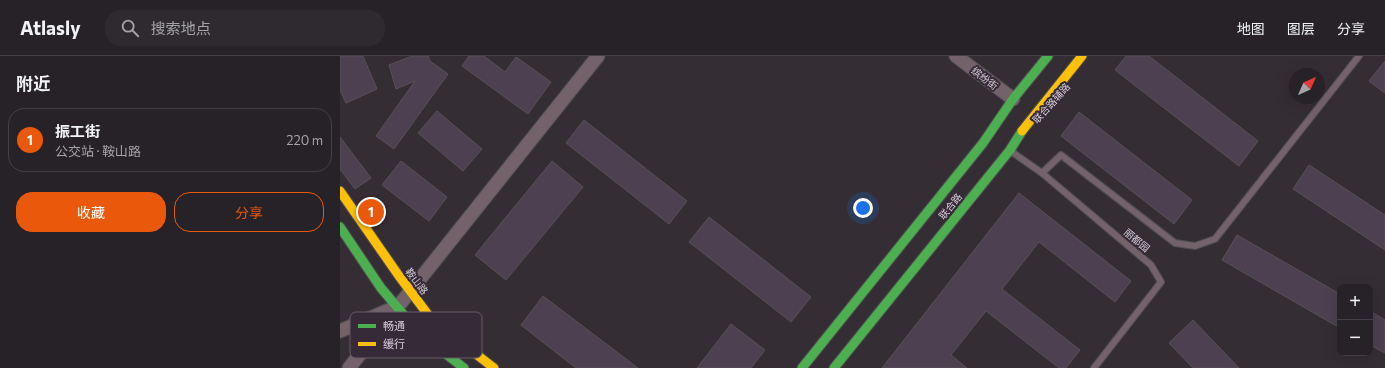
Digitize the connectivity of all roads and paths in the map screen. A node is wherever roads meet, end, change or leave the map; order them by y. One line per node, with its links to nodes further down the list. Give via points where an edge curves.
1 (598, 56): 13 (street)
2 (956, 56): 8 (street, 缤纷街)
3 (1047, 56): 7 (street)
4 (1082, 56): 9 (main road, 联合路, via 1023,129)
5 (1092, 56): 9 (street, 联合路辅路)
6 (1359, 56): 10 (lane, via 1215,238 1195,246 1175,243 1061,155)
7 (1022, 89): 8 (main road, 联合路)
8 (1013, 100): 27 (main road, 联合路, via 982,143)
9 (1010, 150): 10 (lane, 丽都园); 28 (main road, 联合路)
10 (1042, 173): 29 (lane, 丽都园, via 1152,264 1161,282)
11 (340, 191): 13 (main road, 鞍山路)
12 (340, 227): 14 (main road, via 381,288)
13 (410, 292): 14 (street); 18 (main road, 鞍山路)
14 (398, 307): 15 (street); 16 (street); 17 (main road)
15 (386, 312)
16 (394, 312)
17 (402, 312)
18 (426, 312)
19 (350, 327): 20 (street)
20 (340, 331)
21 (357, 358): 24 (street)
22 (451, 358): 25 (main road)
23 (481, 358): 26 (main road, 鞍山路)
24 (349, 368)
25 (464, 368)
26 (494, 368)
27 (802, 368)
28 (834, 368)
29 (1094, 368)

